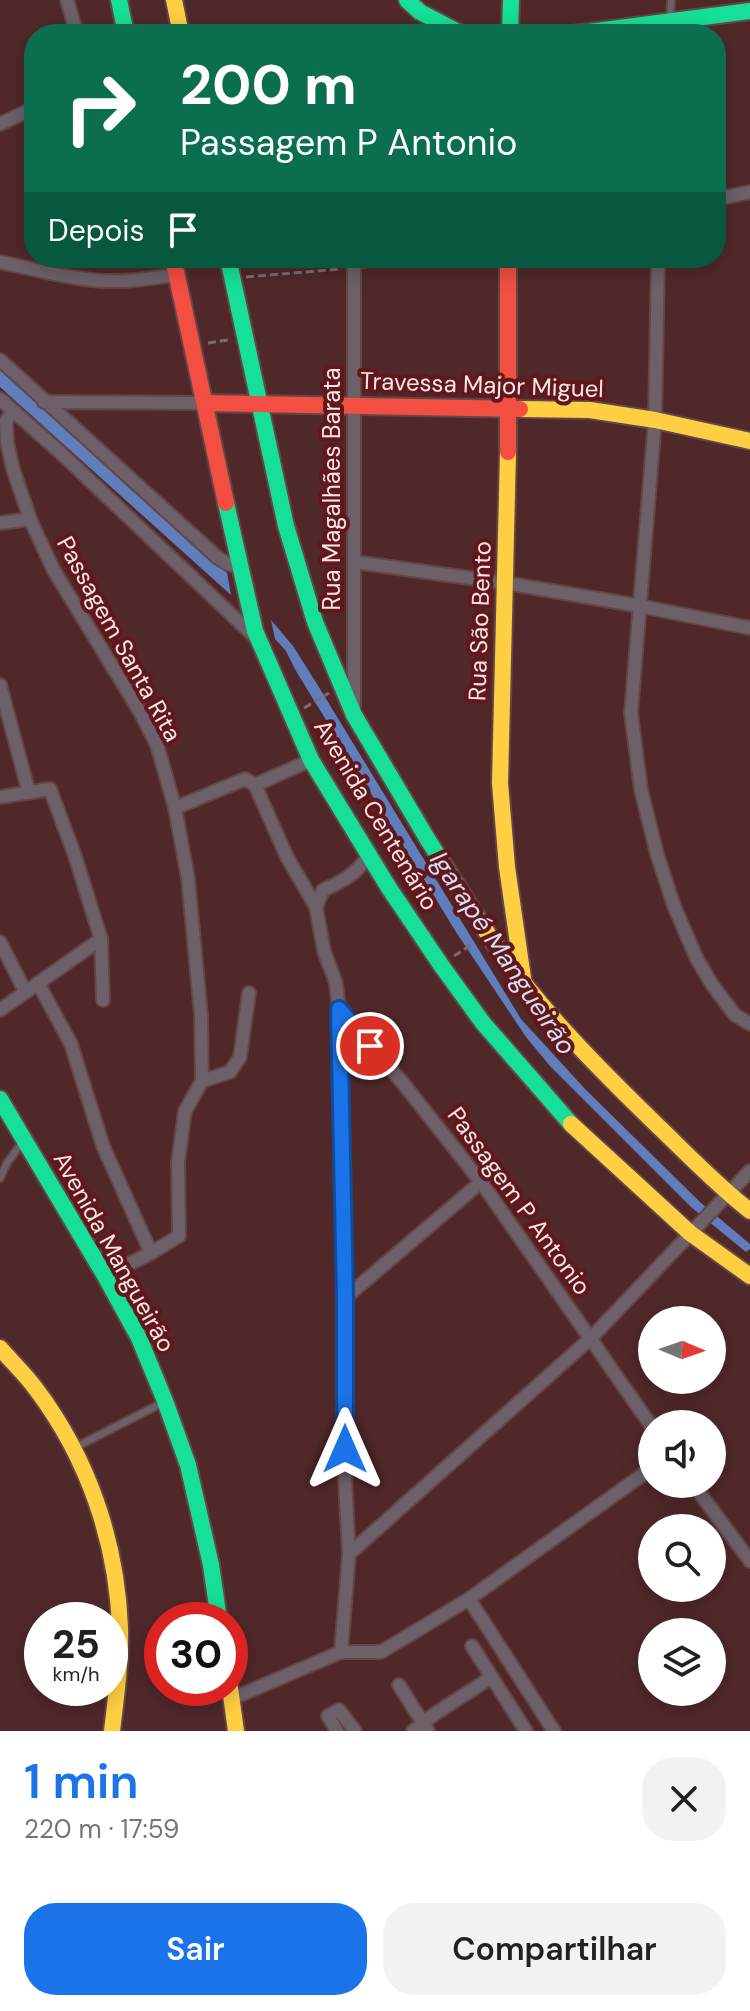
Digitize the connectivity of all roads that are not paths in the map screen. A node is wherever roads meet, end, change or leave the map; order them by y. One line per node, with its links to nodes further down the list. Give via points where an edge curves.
1 (67, 0): 9 (street)
2 (119, 0): 10 (street)
3 (174, 0): 11 (street)
4 (407, 0): 12 (street)
5 (511, 0): 13 (street)
6 (671, 0): 8 (lane)
7 (750, 11): 8 (street)
8 (670, 21): 14 (street)
9 (74, 24)
10 (124, 24)
11 (179, 24)
12 (443, 24)
13 (510, 24)
14 (648, 24)
15 (24, 113): 16 (street)
16 (0, 124)
17 (750, 192): 18 (street)
18 (726, 197)
19 (0, 262): 20 (street)
20 (24, 267)
21 (30, 268): 22 (street, via 118,281)
22 (167, 268)
23 (174, 268): 31 (street, Avenida Centenário)
24 (230, 268): 32 (street, Avenida Centenário)
25 (354, 268): 33 (street, Rua Magalhães Barata)
26 (508, 268): 34 (street, Rua São Bento)
27 (658, 268): 36 (street)
28 (0, 360): 30 (street)
29 (0, 399): 35 (street)
30 (44, 402): 31 (street); 41 (street, via 218,558)
31 (205, 403): 32 (street, Travessa Major Miguel); 41 (street, Avenida Centenário)
32 (258, 403): 33 (street, Travessa Major Miguel); 47 (street, Avenida Centenário, via 315,622)
33 (354, 404): 34 (street, Travessa Major Miguel); 40 (street, Rua Magalhães Barata)
34 (509, 407): 36 (street, Travessa Major Miguel, via 590,410); 42 (street, Rua São Bento)
35 (13, 411): 38 (street, Passagem Santa Rita, via 6,421 7,442); 45 (street)
36 (655, 420): 37 (street, Travessa Major Miguel); 43 (street)
37 (750, 441)
38 (30, 519): 39 (street); 52 (street, Passagem Santa Rita, via 53,569 157,745)
39 (0, 523)
40 (354, 562): 42 (street); 47 (street, Rua Magalhães Barata)
41 (239, 566): 45 (street, Avenida Centenário)
42 (506, 583): 43 (street); 58 (street, Rua São Bento, via 500,783)
43 (640, 606): 44 (street); 64 (street, via 631,713 641,790 657,854 697,959 735,1015)
44 (750, 628)
45 (260, 642): 48 (street, Avenida Centenário)
46 (0, 685): 50 (street)
47 (354, 715): 58 (street, Avenida Centenário)
48 (311, 760): 49 (street); 53 (street, Avenida Centenário)
49 (255, 785): 52 (street, via 245,779); 54 (street)
50 (29, 793): 51 (street); 55 (street, via 50,789)
51 (0, 797)
52 (175, 808): 65 (street, Passagem Santa Rita, via 200,999)
53 (369, 855): 54 (street, via 359,871 323,890); 73 (street, Avenida Centenário, via 483,1023 574,1127)
54 (316, 907): 62 (street)
55 (101, 939): 57 (street); 61 (street)
56 (0, 942): 59 (street)
57 (38, 983): 59 (street); 74 (street, via 71,1044 103,1146)
58 (524, 985): 71 (street, Avenida Centenário)
59 (25, 991): 63 (street)
60 (249, 993): 65 (street, via 240,1057 230,1072)
61 (103, 1000)
62 (339, 1009): 70 (street, Passagem P Antonio); 77 (street)
63 (0, 1010)
64 (750, 1024)
65 (202, 1081): 74 (street, Passagem Santa Rita, via 185,1111 178,1162 179,1236)
66 (0, 1099): 67 (street, Avenida Mangueirão)
67 (24, 1140): 69 (lane); 75 (street, Avenida Mangueirão)
68 (750, 1171): 71 (street)
69 (0, 1178)
70 (481, 1182): 77 (street); 78 (street, Passagem P Antonio)
71 (724, 1198): 72 (street, Avenida Centenário); 73 (street)
72 (750, 1211)
73 (693, 1230): 76 (street, Avenida Centenário); 78 (street)
74 (151, 1253): 75 (street, Passagem Santa Rita)
75 (105, 1276): 80 (street, Avenida Mangueirão)
76 (750, 1276)
77 (345, 1298): 85 (street)
78 (591, 1338): 81 (street, Passagem P Antonio); 85 (street)
79 (0, 1348): 82 (street, via 40,1394)
80 (165, 1401): 82 (lane); 88 (street, Avenida Mangueirão, via 188,1465)
81 (640, 1410)
82 (73, 1448): 96 (street, via 102,1517 115,1576 121,1652)
83 (638, 1478): 87 (street)
84 (703, 1498): 86 (street)
85 (349, 1554): 90 (street)
86 (750, 1561)
87 (469, 1599): 90 (street, via 381,1652); 101 (street)
88 (216, 1602)
89 (472, 1646): 91 (street)
90 (341, 1652): 93 (street)
91 (492, 1677): 95 (street); 100 (street)
92 (399, 1685): 95 (street)
93 (248, 1687)
94 (232, 1706): 97 (street)
95 (422, 1728)
96 (112, 1731)
97 (236, 1731)
98 (337, 1731): 99 (street, via 328,1716 340,1710)
99 (355, 1731)
100 (526, 1731)
101 (554, 1731)

